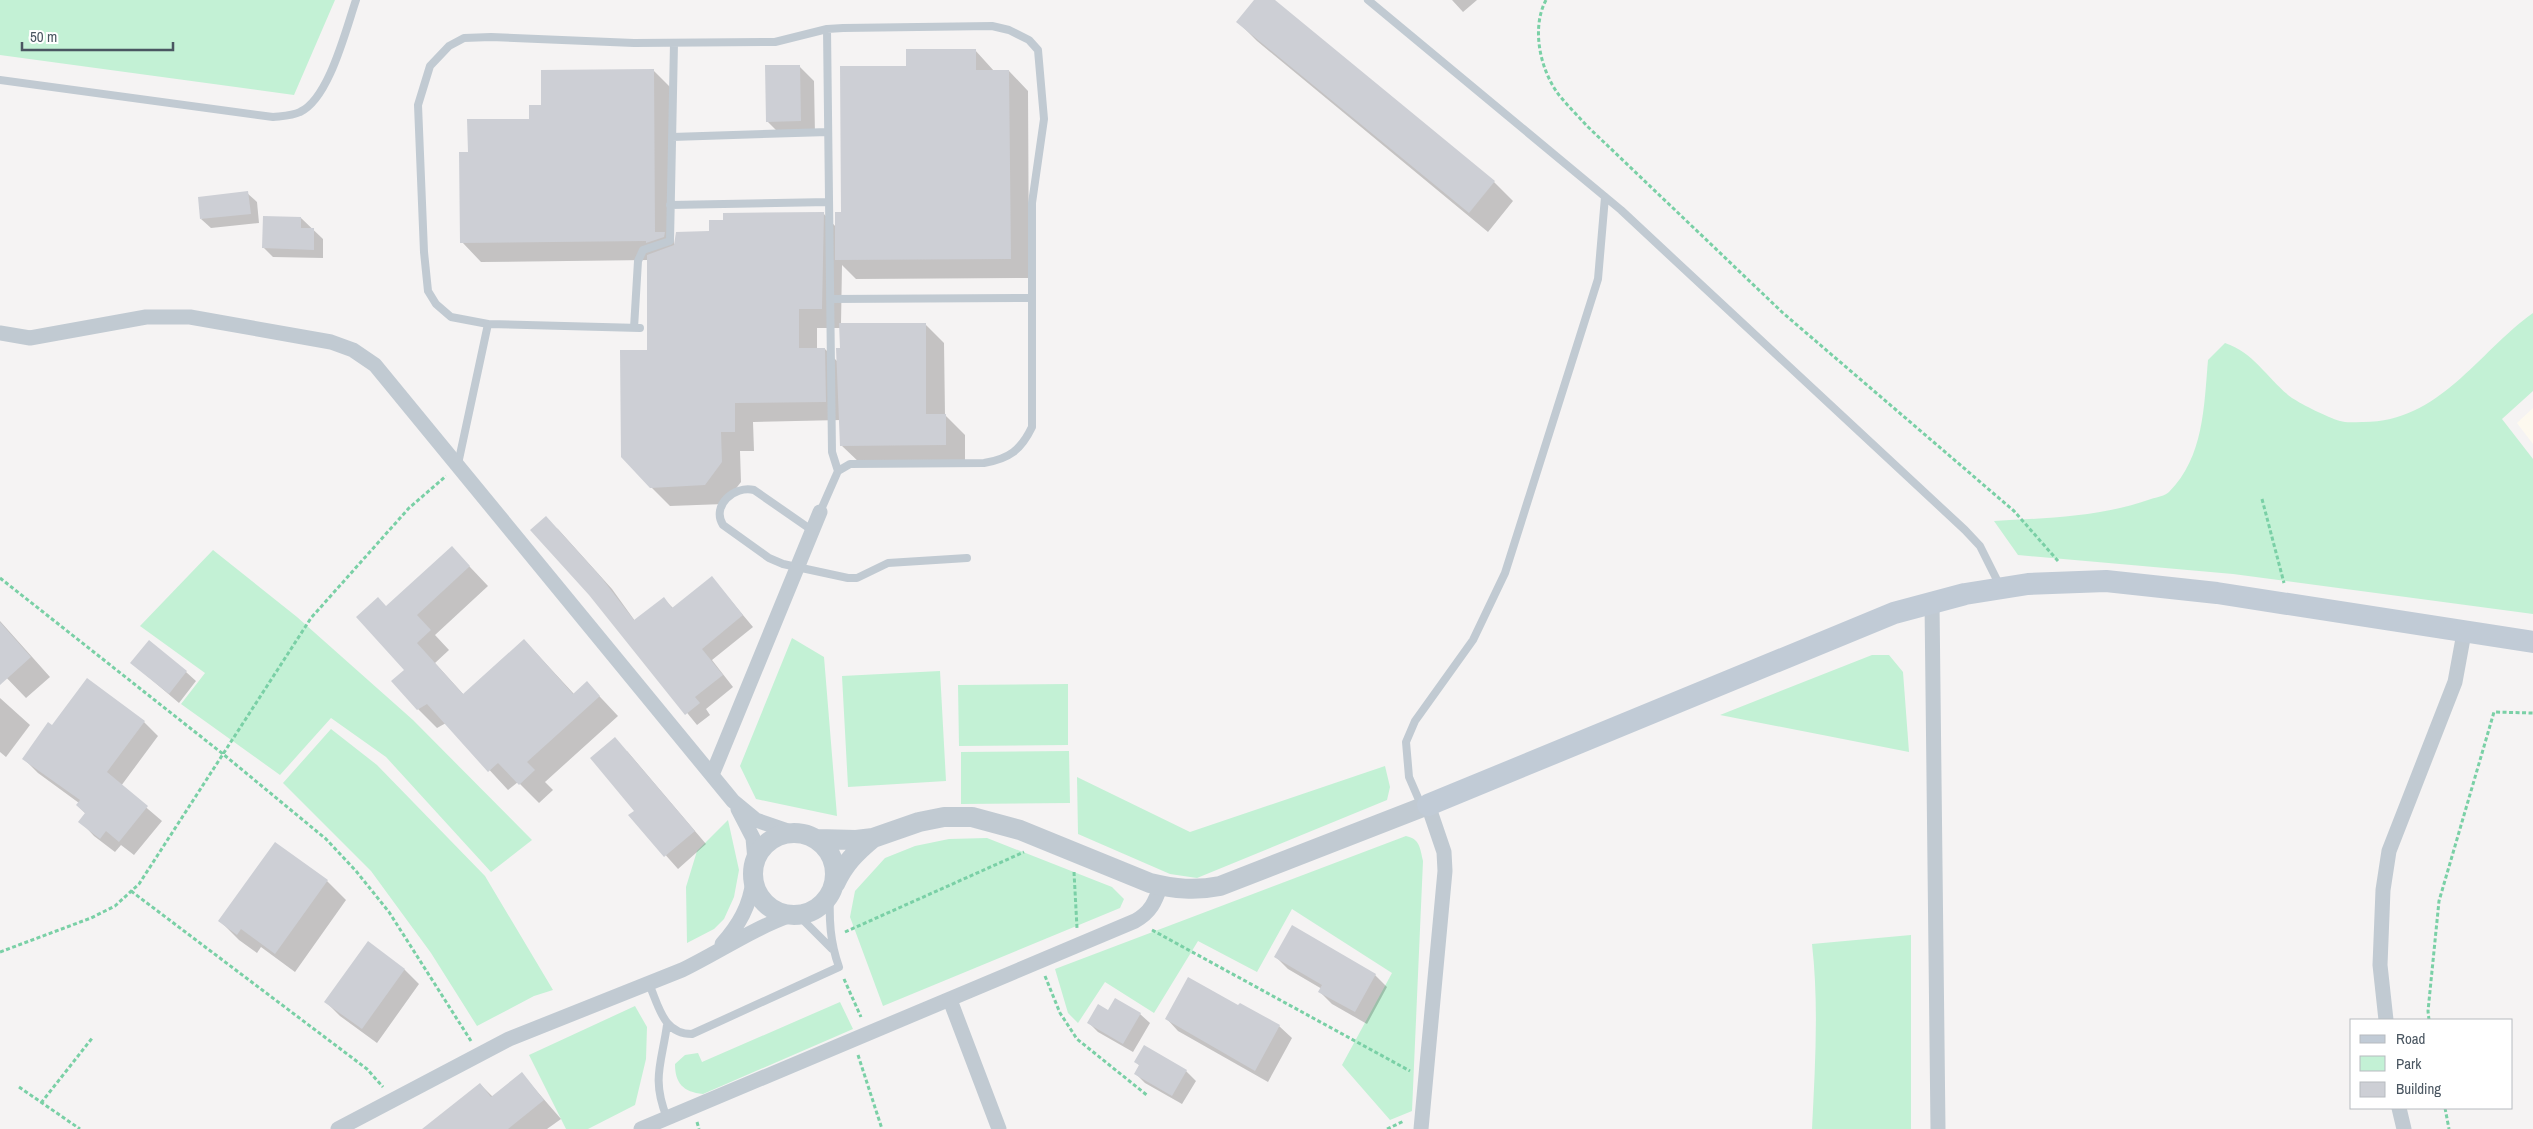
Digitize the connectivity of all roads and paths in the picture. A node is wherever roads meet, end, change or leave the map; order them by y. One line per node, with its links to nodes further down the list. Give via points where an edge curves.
1 (356, 0): 6 (lane, via 317,99 300,112 273,117)
2 (1368, 0): 9 (lane)
3 (1546, 0): 24 (path, via 1538,30 1543,62 1558,93 1588,126 1783,313 2014,511)
4 (827, 29): 5 (lane, via 775,42); 7 (lane); 12 (lane, via 992,26 1029,40 1038,50 1044,119 1032,203)
5 (674, 43): 8 (lane); 14 (lane, via 491,36 464,38 449,46 430,66 418,105 428,291 436,304 451,317)
6 (0, 80)
7 (828, 132): 8 (lane); 10 (lane)
8 (672, 138): 11 (lane)
9 (1605, 197): 25 (lane, via 1964,530 1980,546); 34 (lane, via 1598,279 1505,573 1473,640 1414,721 1406,742 1409,777)
10 (829, 202): 11 (lane); 13 (lane)
11 (670, 205): 14 (lane, via 670,241 643,250 638,261 637,328)
12 (1032, 298): 13 (lane); 17 (lane, via 1032,427 1026,440 1014,452 1002,460 984,463 850,464)
13 (830, 299): 17 (lane, via 832,452)
14 (488, 324): 16 (lane)
15 (2, 335): 16 (street, via 30,338 146,317 190,317 331,342 353,350 375,364)
16 (458, 465): 31 (path, via 409,508 311,618); 32 (street)
17 (838, 471): 19 (lane)
18 (2262, 499): 27 (path)
19 (820, 512): 20 (street)
20 (813, 531): 22 (street); 22 (lane, via 747,488 739,488 728,497 719,512 723,524 761,552 782,564)
21 (967, 558): 22 (lane, via 888,563 858,578)
22 (798, 568): 32 (street)
23 (0, 578): 31 (path)
24 (2075, 580): 25 (main road); 27 (main road, via 2171,587)
25 (2000, 588): 26 (main road)
26 (1932, 602): 34 (main road, via 1866,623); 77 (street)
27 (2290, 605): 28 (main road)
28 (2464, 633): 29 (main road); 56 (street, via 2455,682 2389,851 2383,890 2380,965)
29 (2533, 642)
30 (2533, 713): 57 (path, via 2494,712 2439,901)
31 (223, 754): 44 (path); 62 (path, via 326,839 356,871 389,912)
32 (712, 775): 33 (street)
33 (733, 801): 35 (street, via 756,820); 40 (street, via 753,838)
34 (1425, 806): 42 (street, via 1220,886 1185,890); 63 (street, via 1442,844 1445,871)
35 (791, 832): 37 (street); 40 (street, via 769,841)
36 (872, 838): 37 (street); 38 (street, via 919,822 944,817 972,817); 43 (street, via 842,868)
37 (817, 839): 43 (street, via 833,860)
38 (1042, 839): 39 (street); 47 (path, via 1018,856)
39 (1073, 852): 42 (street); 48 (path)
40 (755, 860): 41 (street)
41 (753, 880): 45 (street, via 766,904 778,912); 51 (street, via 745,912)
42 (1161, 886): 46 (street, via 1153,907)
43 (832, 890): 45 (street, via 817,908); 47 (lane)
44 (132, 891): 50 (path, via 115,906 91,918); 66 (path, via 367,1069)
45 (794, 915): 49 (lane); 51 (street, via 751,932)
46 (1135, 921): 48 (street); 63 (path)
47 (831, 938): 49 (lane)
48 (1078, 946): 52 (street)
49 (832, 949): 53 (lane)
50 (0, 952)
51 (715, 953): 54 (street)
52 (1040, 962): 55 (street); 65 (path, via 1060,1013 1077,1040)
53 (839, 968): 58 (lane, via 692,1034 682,1034); 59 (path)
54 (649, 984): 58 (lane); 62 (street, via 547,1022)
55 (950, 1000): 59 (street); 75 (street)
56 (2386, 1019)
57 (2429, 1019)
58 (668, 1024): 70 (lane, via 659,1062 658,1083)
59 (869, 1034): 61 (street)
60 (93, 1037): 67 (path)
61 (854, 1041): 70 (street); 74 (path)
62 (480, 1055): 66 (street)
63 (1426, 1080): 76 (street)
64 (19, 1087): 67 (path)
65 (1148, 1096)
66 (394, 1099): 71 (street)
67 (42, 1102): 72 (path)
68 (2399, 1109): 78 (street)
69 (2445, 1109): 79 (path)
70 (667, 1118): 73 (street)
71 (348, 1127)
72 (80, 1129)
73 (641, 1129)
74 (882, 1129)
75 (999, 1129)
76 (1421, 1129)
77 (1938, 1129)
78 (2404, 1129)
79 (2449, 1129)

